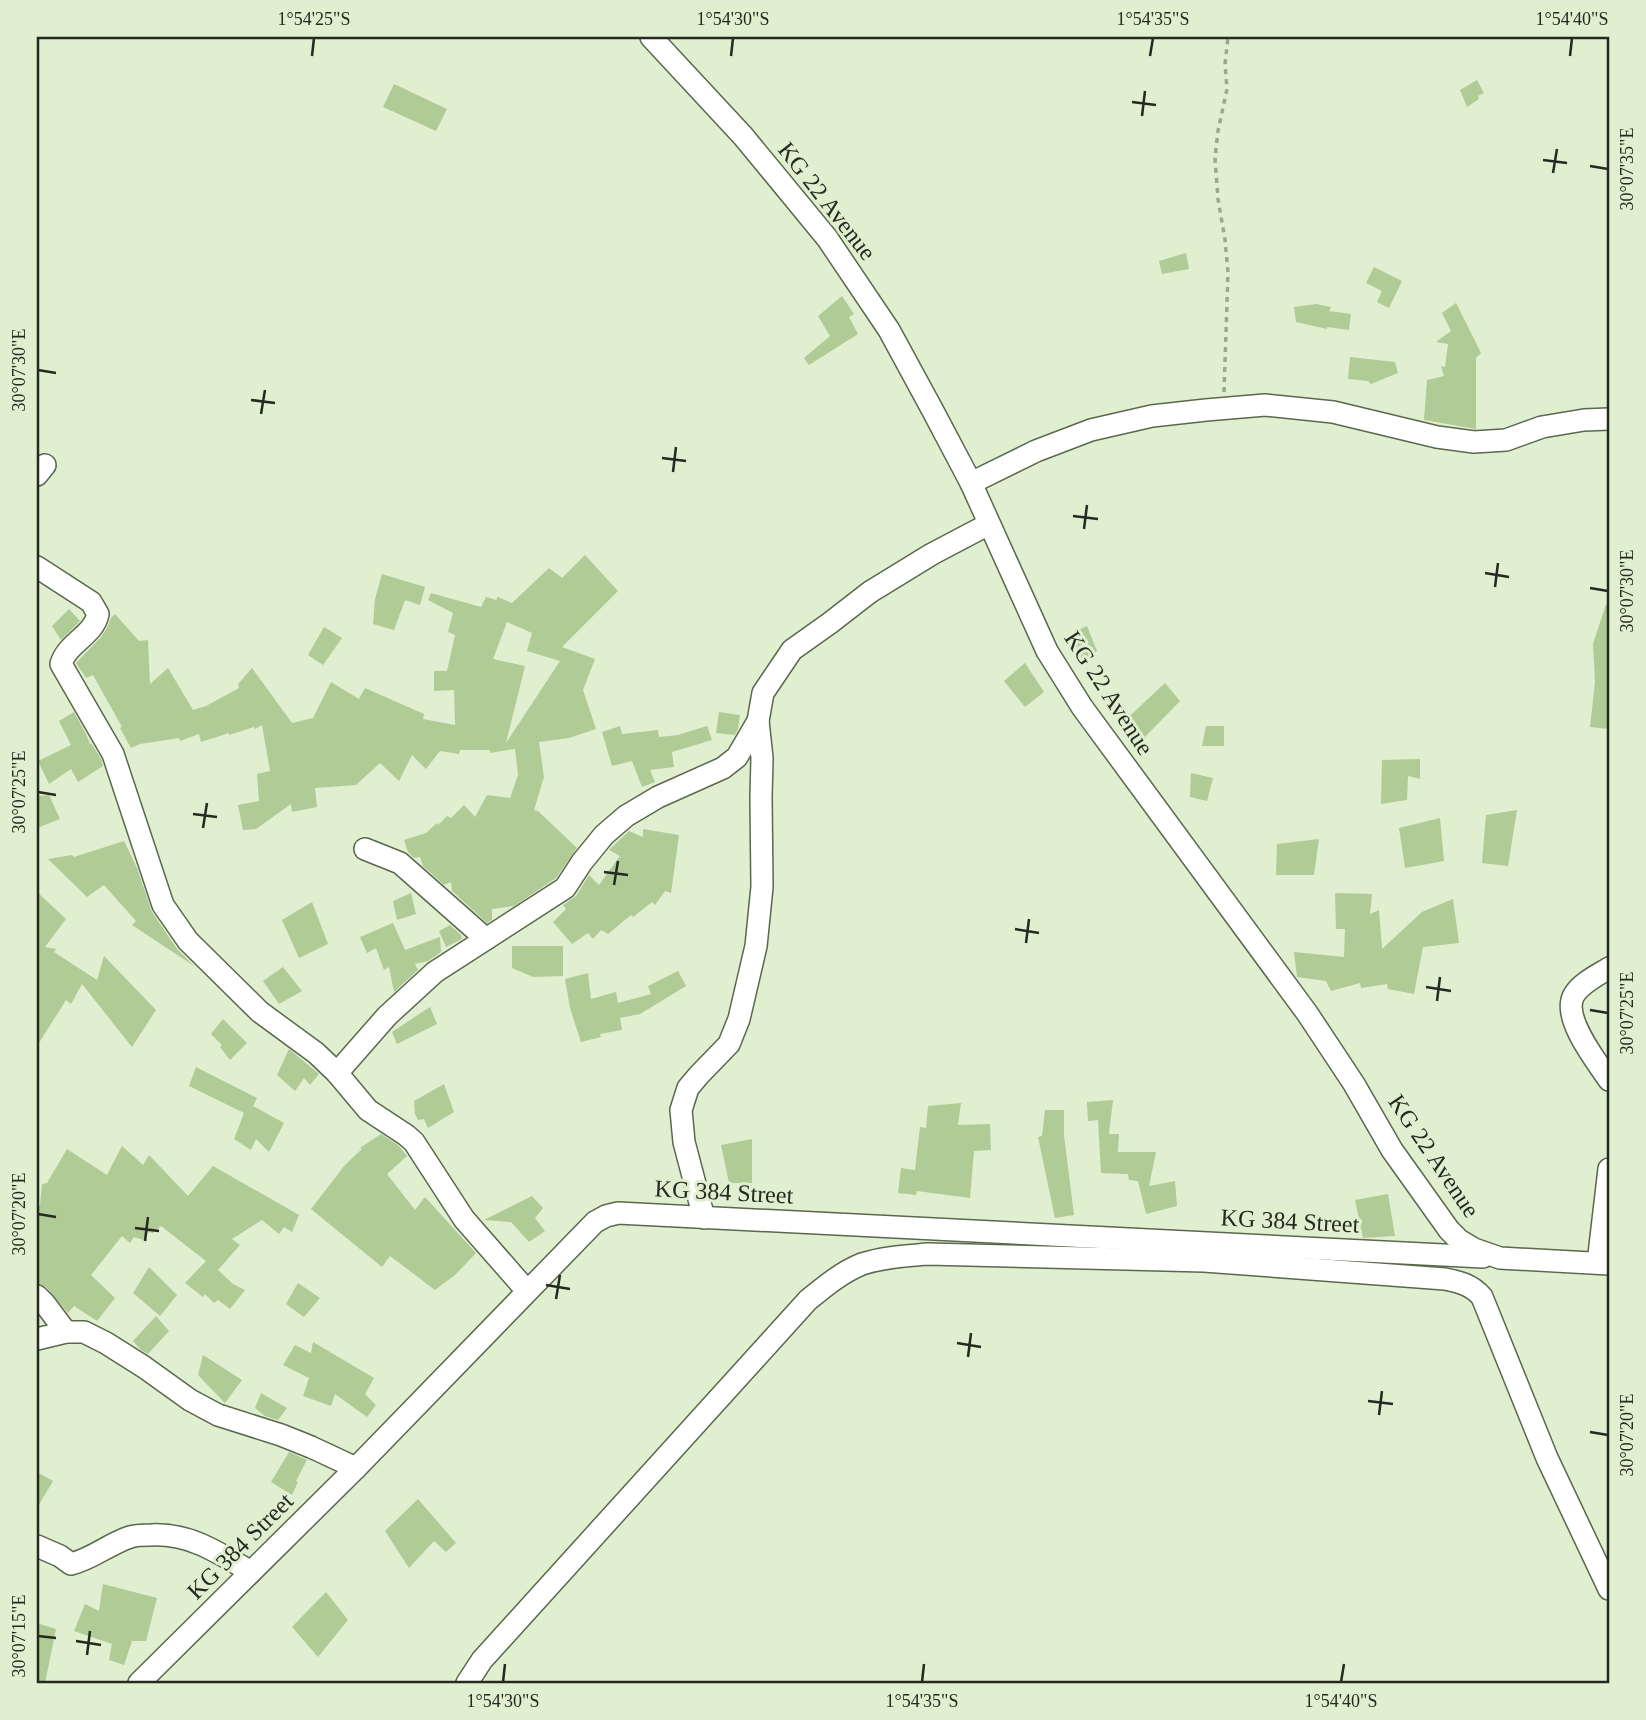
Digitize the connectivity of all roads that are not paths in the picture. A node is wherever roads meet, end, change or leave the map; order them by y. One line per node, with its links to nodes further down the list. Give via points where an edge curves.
1 (651, 37): 3 (street, KG 22 Avenue, via 743,136 827,238 889,330)
2 (1609, 419): 3 (street, via 1474,442 1333,412 1265,405 1225,408 1152,416 1091,430)
3 (971, 483): 4 (street, KG 22 Avenue)
4 (989, 524): 6 (street, via 870,592 792,650 763,693); 14 (street, KG 22 Avenue, via 1047,651 1082,707 1307,1013 1434,1211 1459,1240)
5 (37, 567): 10 (street, via 91,602 98,614 97,622 61,663 113,754 163,905 218,972)
6 (758, 721): 8 (street, via 737,757 626,816 604,835 565,888); 13 (street, via 762,887 756,946 729,1044 688,1088 681,1110 684,1142)
7 (365, 849): 8 (street, via 400,863)
8 (486, 939): 10 (street, via 435,972 387,1016)
9 (1609, 968): 11 (street, via 1573,996 1571,1013 1580,1036)
10 (337, 1073): 16 (street, via 368,1110 414,1142 464,1219)
11 (1609, 1080)
12 (1609, 1169): 15 (street)
13 (704, 1218): 14 (street, KG 384 Street); 16 (street, KG 384 Street, via 606,1216)
14 (1500, 1258): 15 (street, KG 22 Avenue)
15 (1604, 1264)
16 (527, 1291): 20 (street, KG 384 Street)
17 (37, 1296): 18 (street)
18 (66, 1332): 19 (street); 20 (street, via 84,1332 106,1343 218,1415 291,1439)
19 (37, 1339)
20 (356, 1468): 22 (street, KG 384 Street)
21 (37, 1546): 22 (street, via 71,1564 131,1536 164,1534 206,1545)
22 (251, 1572): 24 (street, KG 384 Street)
23 (1609, 1589): 25 (street, via 1547,1458 1482,1297 1469,1286 1445,1279 1204,1261 928,1254 862,1264 807,1300 482,1660)
24 (139, 1683)
25 (467, 1683)

